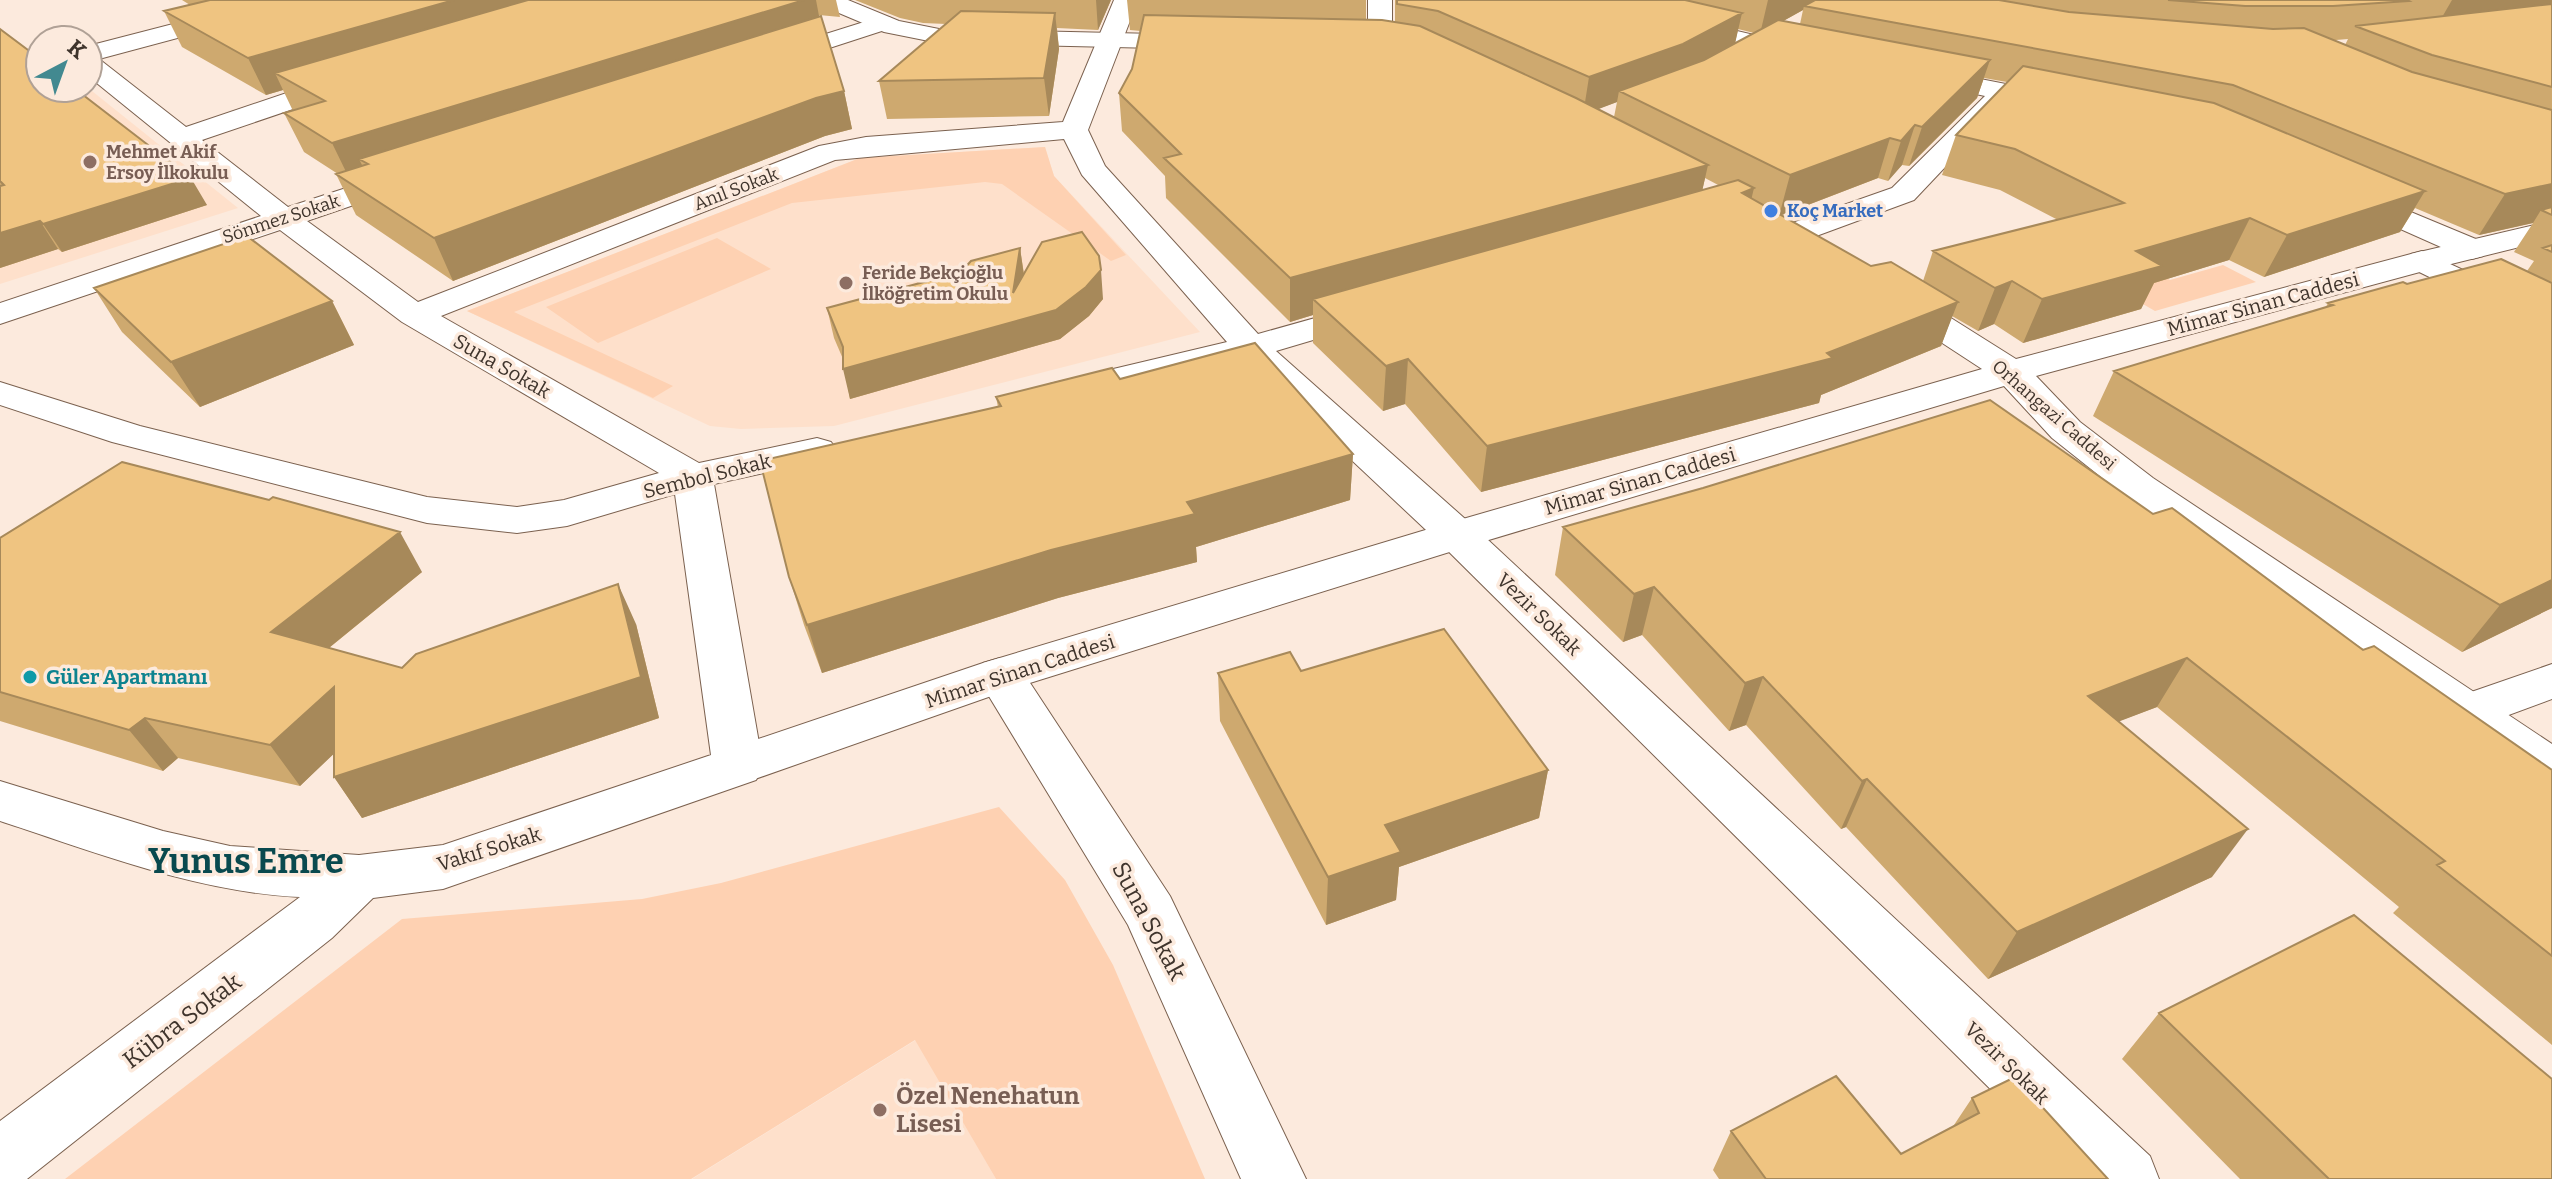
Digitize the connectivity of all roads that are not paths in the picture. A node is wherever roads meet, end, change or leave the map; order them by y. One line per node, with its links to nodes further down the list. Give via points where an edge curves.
1 (293, 0): 11 (street)
2 (1380, 0): 10 (street)
3 (1574, 0): 9 (street)
4 (834, 1): 6 (street)
5 (1119, 20): 6 (street, via 939,36); 8 (street); 20 (street)
6 (883, 23): 14 (street)
7 (1790, 30): 9 (street)
8 (1233, 42)
9 (1763, 45): 12 (street); 13 (street)
10 (1381, 47)
11 (104, 50)
12 (1823, 57)
13 (1739, 60)
14 (748, 67)
15 (1898, 71): 18 (street)
16 (370, 75): 21 (street)
17 (104, 76): 21 (street, Suna Sokak)
18 (2002, 92): 19 (street); 27 (street, via 1903,194 1776,228)
19 (2077, 106)
20 (1074, 130): 32 (street, Anıl Sokak, via 829,152); 34 (street, Vezir Sokak, via 1092,169)
21 (181, 138): 24 (street, Suna Sokak)
22 (432, 169): 24 (street, Sönmez Sokak)
23 (2326, 185): 26 (street)
24 (282, 218): 31 (street, Sönmez Sokak); 32 (street, Suna Sokak)
25 (2552, 230): 26 (street, Mimar Sinan Caddesi)
26 (2472, 249): 28 (street, Mimar Sinan Caddesi)
27 (1830, 258)
28 (2422, 261): 33 (street); 35 (street, Mimar Sinan Caddesi)
29 (1868, 280): 35 (street, Orhangazi Caddesi)
30 (1402, 303): 34 (street)
31 (0, 314)
32 (414, 315): 41 (street, Suna Sokak)
33 (2552, 324)
34 (1251, 347): 37 (street); 42 (street, Vezir Sokak)
35 (2011, 372): 42 (street, Mimar Sinan Caddesi); 45 (street, Orhangazi Caddesi, via 2087,449)
36 (0, 393): 39 (street, Sembol Sokak)
37 (1037, 398)
38 (854, 442): 41 (street, Sembol Sokak)
39 (167, 444): 40 (street); 41 (street, Sembol Sokak, via 427,510 517,520 567,513)
40 (115, 474)
41 (693, 476): 46 (street)
42 (1457, 535): 43 (street, Mimar Sinan Caddesi); 52 (street, Vezir Sokak)
43 (1000, 675): 46 (street, Mimar Sinan Caddesi); 51 (street, Suna Sokak, via 1150,913)
44 (2552, 681): 45 (street)
45 (2468, 712): 47 (street, Orhangazi Caddesi)
46 (738, 766): 49 (street, Vakıf Sokak, via 443,867)
47 (2552, 769)
48 (0, 801): 49 (street, Vakıf Sokak, via 217,865)
49 (359, 877): 50 (street, Kübra Sokak, via 300,931)
50 (0, 1160)
51 (1274, 1179)
52 (2127, 1179)

